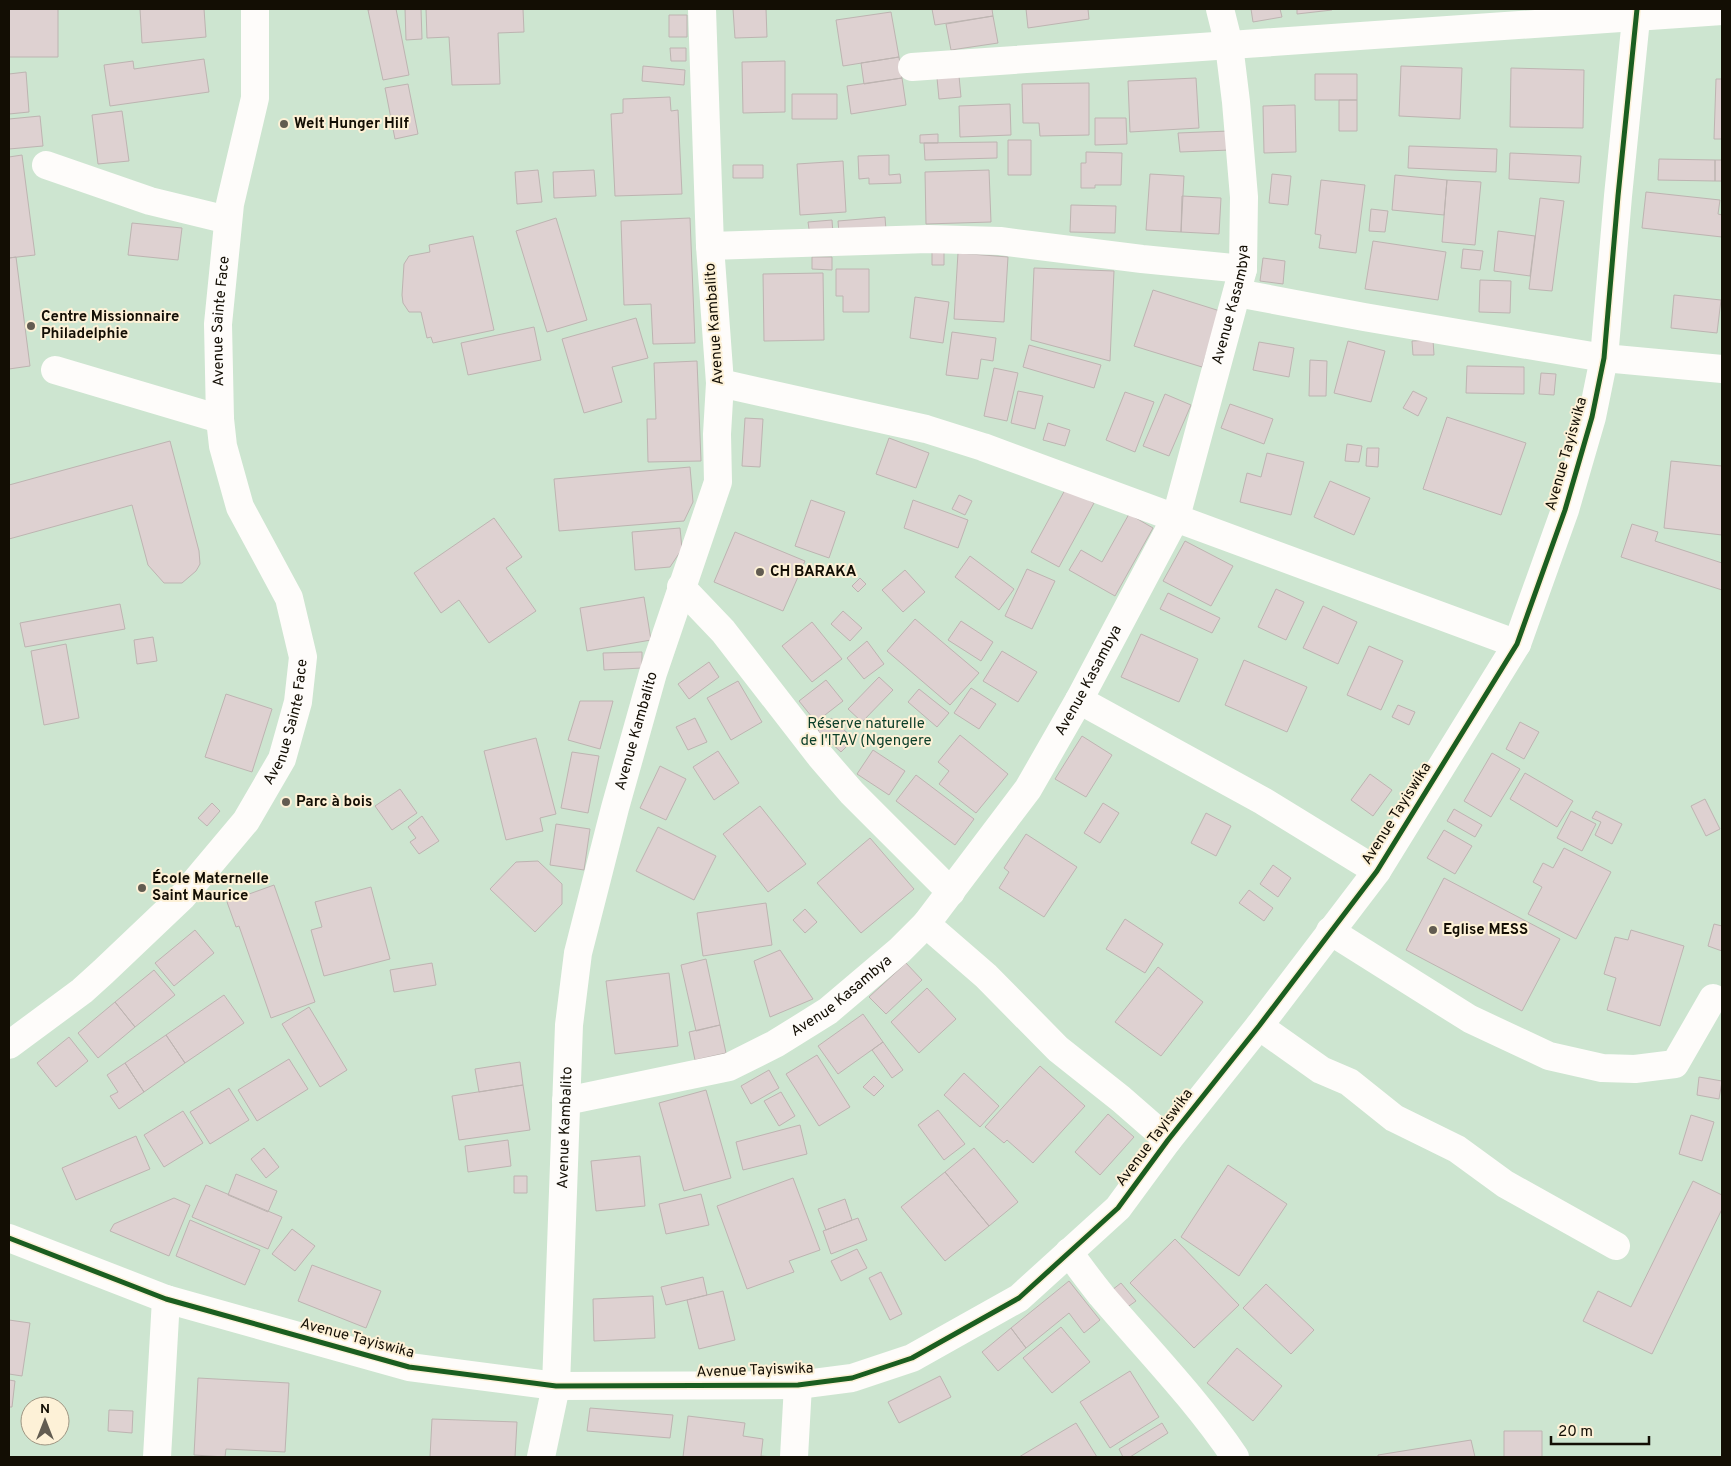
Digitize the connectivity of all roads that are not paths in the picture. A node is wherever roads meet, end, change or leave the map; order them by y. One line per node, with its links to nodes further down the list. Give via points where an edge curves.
1 (254, 9): 9 (street, Avenue Sainte Face, via 255,98)
2 (702, 9): 10 (street, Avenue Kambalito)
3 (1220, 9): 6 (street, Avenue Kasambya)
4 (1722, 11): 5 (street)
5 (1636, 13): 6 (street); 12 (street, Avenue Tayiswika)
6 (1229, 45): 7 (street); 11 (street, Avenue Kasambya, via 1244,197)
7 (912, 67)
8 (46, 165): 9 (street, via 150,201)
9 (228, 220): 16 (street, Avenue Sainte Face, via 218,324)
10 (710, 246): 11 (street, via 1000,240 1142,259); 15 (street, Avenue Kambalito)
11 (1240, 281): 12 (street, via 1364,317); 17 (street, Avenue Kasambya)
12 (1604, 358): 14 (street); 19 (street, Avenue Tayiswika, via 1592,417 1568,501)
13 (55, 370): 16 (street)
14 (1722, 370)
15 (720, 383): 17 (street, via 926,429); 18 (street, Avenue Kambalito, via 718,482)
16 (220, 419): 27 (street, Avenue Sainte Face, via 223,446 240,507 289,598 303,657 298,702 282,759 246,821 183,896 82,991)
17 (1176, 517): 19 (street); 20 (street, Avenue Kasambya)
18 (681, 587): 22 (street, via 723,631 826,763); 28 (street, Avenue Kambalito, via 614,808 578,953)
19 (1517, 644): 21 (street, Avenue Tayiswika)
20 (1079, 700): 21 (street, via 1263,801); 22 (street, Avenue Kasambya, via 1028,789)
21 (1377, 871): 24 (street, Avenue Tayiswika)
22 (951, 892): 23 (street, Avenue Kasambya)
23 (926, 924): 28 (street, Avenue Kasambya, via 828,1011 775,1044 729,1067); 29 (street, via 986,976 1058,1049)
24 (1330, 931): 25 (street, via 1470,1019 1549,1056 1602,1068 1635,1069 1675,1064); 26 (street, Avenue Tayiswika)
25 (1713, 998)
26 (1259, 1026): 29 (street, Avenue Tayiswika); 31 (street, via 1321,1070 1349,1082 1394,1118 1457,1149 1506,1184)
27 (9, 1045)
28 (566, 1101): 35 (street, Avenue Kambalito)
29 (1168, 1140): 32 (street, Avenue Tayiswika, via 1118,1208)
30 (9, 1238): 33 (street, Avenue Tayiswika)
31 (1616, 1246)
32 (1069, 1252): 34 (street, Avenue Tayiswika, via 1019,1298 912,1358 852,1378); 39 (street, via 1100,1293 1187,1393)
33 (166, 1299): 35 (street, Avenue Tayiswika, via 409,1367); 36 (street)
34 (798, 1384): 35 (street, Avenue Tayiswika); 38 (street)
35 (556, 1386): 37 (street, Avenue Kambalito)
36 (157, 1457)
37 (541, 1457)
38 (794, 1457)
39 (1235, 1457)

